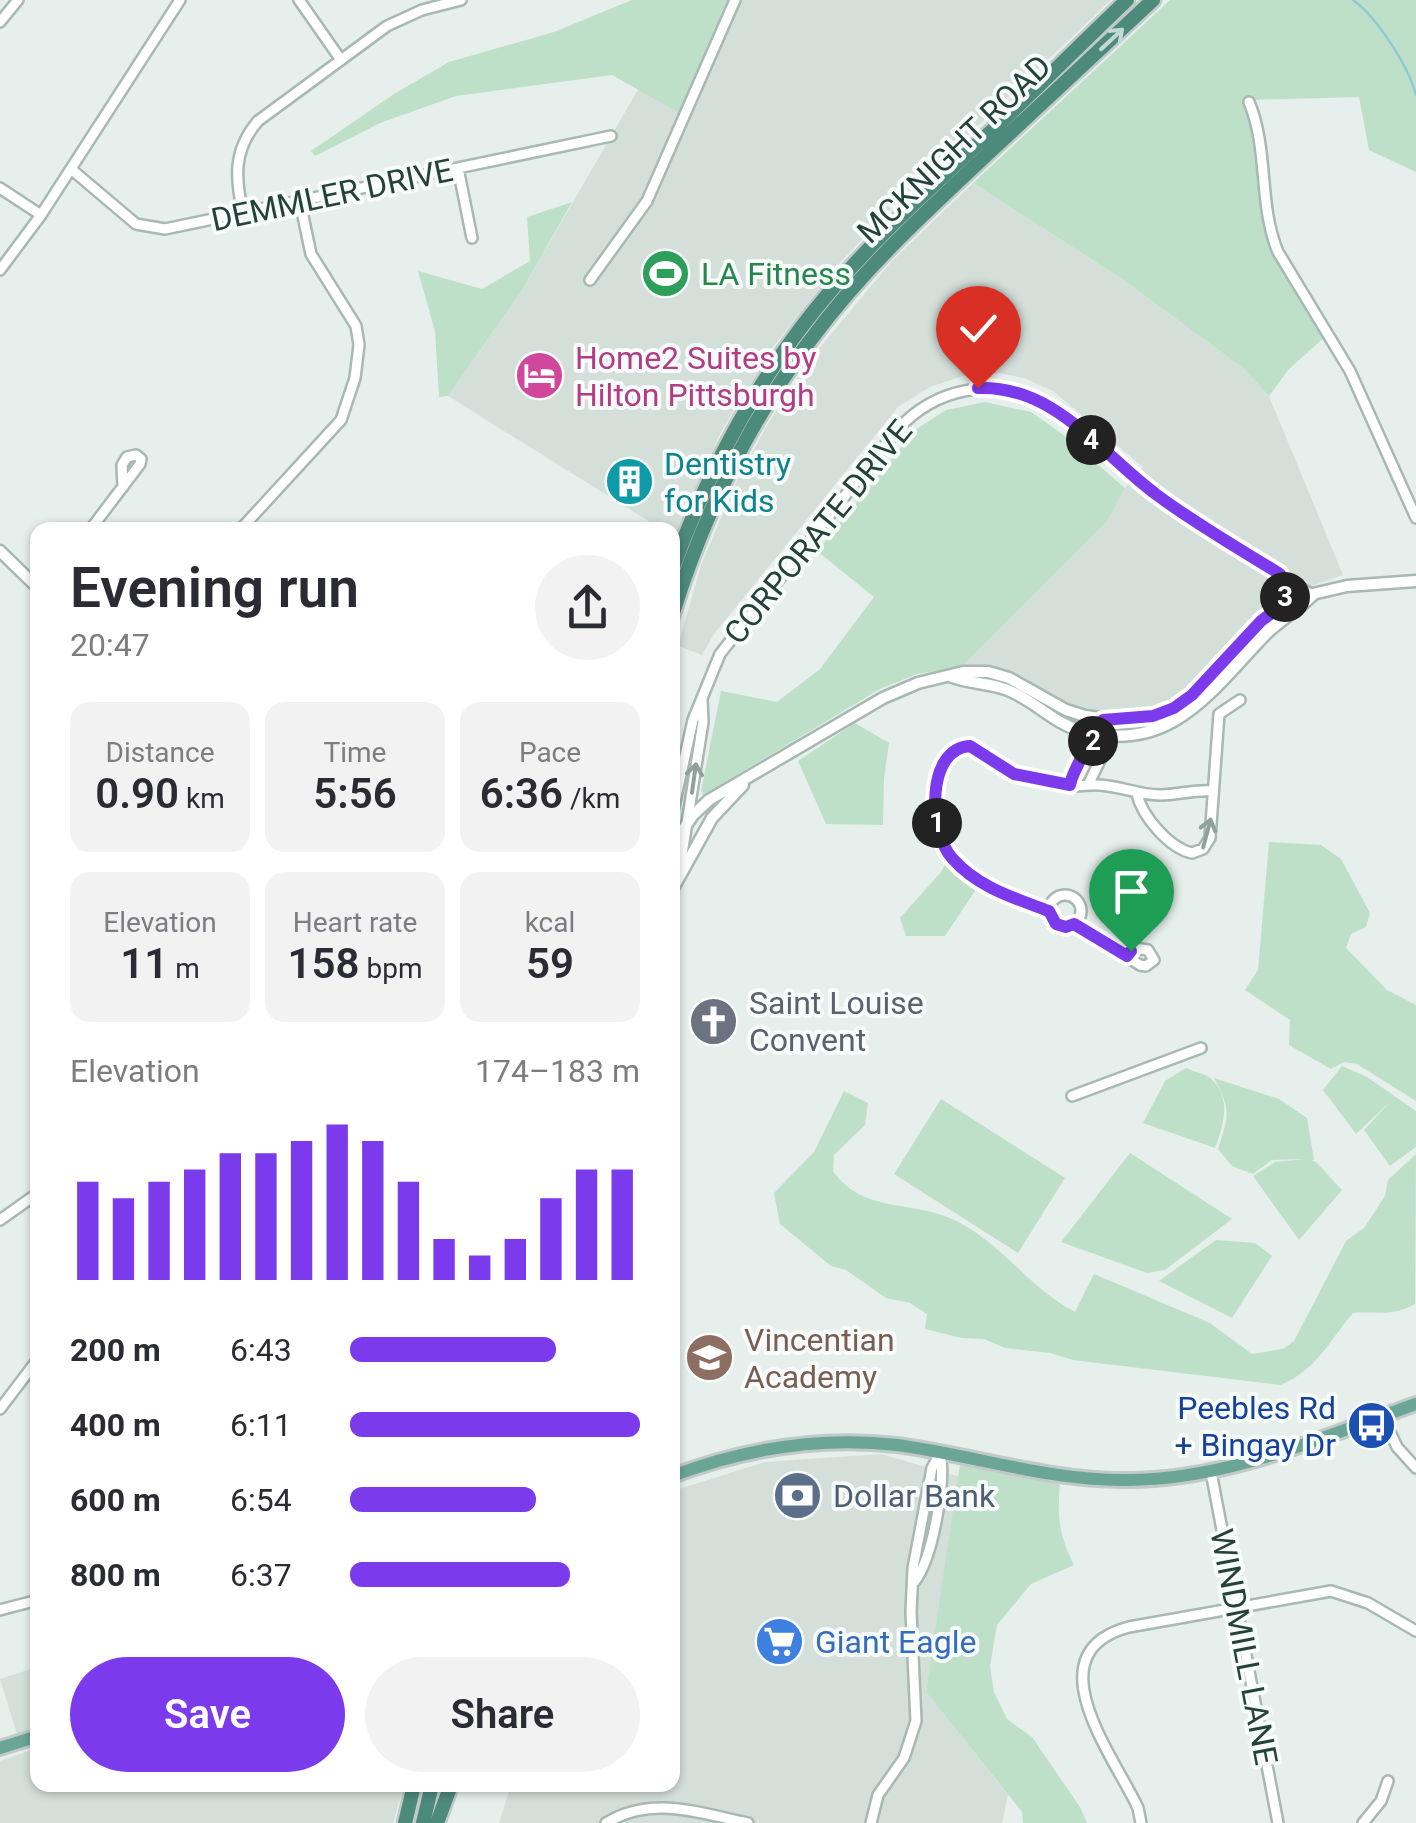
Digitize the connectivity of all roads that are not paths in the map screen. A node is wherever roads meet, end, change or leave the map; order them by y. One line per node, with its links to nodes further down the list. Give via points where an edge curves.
1 (18, 0): 8 (street)
2 (180, 0): 13 (street)
3 (299, 0): 9 (street)
4 (460, 0): 9 (street, via 398,20)
5 (735, 0): 20 (street, via 647,201)
6 (1127, 0): 25 (highway, MCKNIGHT ROAD, via 893,223 817,307 738,424)
7 (1153, 0): 30 (highway, MCKNIGHT ROAD, one-way to 7, via 738,455 828,316 923,214)
8 (0, 22)
9 (340, 60): 16 (street, via 246,136 236,170)
10 (1249, 102): 22 (street, via 1260,138 1270,234 1348,369)
11 (611, 136): 12 (street, DEMMLER DRIVE)
12 (458, 168): 15 (street, DEMMLER DRIVE); 18 (street)
13 (70, 169): 16 (street, DEMMLER DRIVE, via 145,228); 17 (street)
14 (0, 188): 17 (street)
15 (300, 202): 16 (street, DEMMLER DRIVE); 24 (street, via 311,254 356,326 354,378 341,420)
16 (243, 214)
17 (41, 215): 19 (street)
18 (472, 238)
19 (0, 270)
20 (590, 280)
21 (123, 487): 23 (street)
22 (1416, 518)
23 (96, 522)
24 (247, 522)
25 (680, 550)
26 (0, 551): 28 (street)
27 (1280, 574): 31 (street, CORPORATE DRIVE); 32 (street); 34 (street, CORPORATE DRIVE, via 1159,497 1044,403 1007,389 960,391 920,408 886,442 726,644)
28 (30, 580)
29 (1416, 582): 31 (street, via 1347,586)
30 (680, 594)
31 (1312, 596): 32 (street); 38 (street, via 1193,711 1157,729)
32 (1281, 606): 36 (street, via 1182,703 1153,716)
33 (952, 677): 36 (street, via 998,674 1066,710); 37 (street, via 1004,688 1068,726); 39 (street, via 883,698)
34 (702, 698): 40 (street, CORPORATE DRIVE); 45 (street, CORPORATE DRIVE, one-way to 34)
35 (1240, 700): 43 (street, via 1219,714)
36 (1103, 720): 37 (street); 38 (street)
37 (1096, 733): 38 (street); 41 (street)
38 (1110, 734): 42 (street)
39 (755, 774): 45 (street, via 709,800); 48 (street, via 712,818)
40 (680, 779)
41 (1070, 785): 42 (street); 49 (street, via 1014,774 970,746 952,750 940,768 936,821 947,852 987,886)
42 (1088, 785): 44 (street)
43 (1213, 790): 44 (street); 44 (street, one-way to 43, via 1144,812 1176,846 1192,853 1210,838)
44 (1137, 794)
45 (688, 821): 46 (street); 47 (street, CORPORATE DRIVE)
46 (680, 834)
47 (680, 865)
48 (680, 873)
49 (1049, 911): 50 (street, via 1056,924); 50 (street, via 1056,898 1071,896 1080,908)
50 (1074, 924): 51 (street)
51 (1127, 956)
52 (1201, 1048): 53 (street)
53 (1072, 1096)
54 (30, 1199): 55 (street)
55 (0, 1220)
56 (30, 1369): 58 (street)
57 (1416, 1404): 59 (main road)
58 (0, 1409)
59 (1382, 1416): 61 (street); 62 (main road)
60 (940, 1454): 62 (main road, via 1099,1480); 63 (main road, via 894,1445 801,1444); 79 (street, via 913,1568 916,1720)
61 (1416, 1468)
62 (1211, 1472): 65 (street, WINDMILL LANE)
63 (680, 1474)
64 (30, 1602): 66 (street)
65 (1237, 1606): 67 (street, via 1330,1591 1368,1602); 80 (street, via 1121,1629 1097,1644 1082,1668 1084,1702); 81 (street, WINDMILL LANE)
66 (0, 1610)
67 (1416, 1632)
68 (30, 1739): 69 (main road)
69 (0, 1748)
70 (1388, 1781): 82 (street)
71 (412, 1792): 74 (highway)
72 (430, 1792): 75 (highway)
73 (448, 1792): 76 (highway)
74 (405, 1823)
75 (423, 1823)
76 (437, 1823)
77 (606, 1823): 78 (street, via 649,1806)
78 (748, 1823)
79 (871, 1823)
80 (1142, 1823)
81 (1278, 1823)
82 (1363, 1823)

